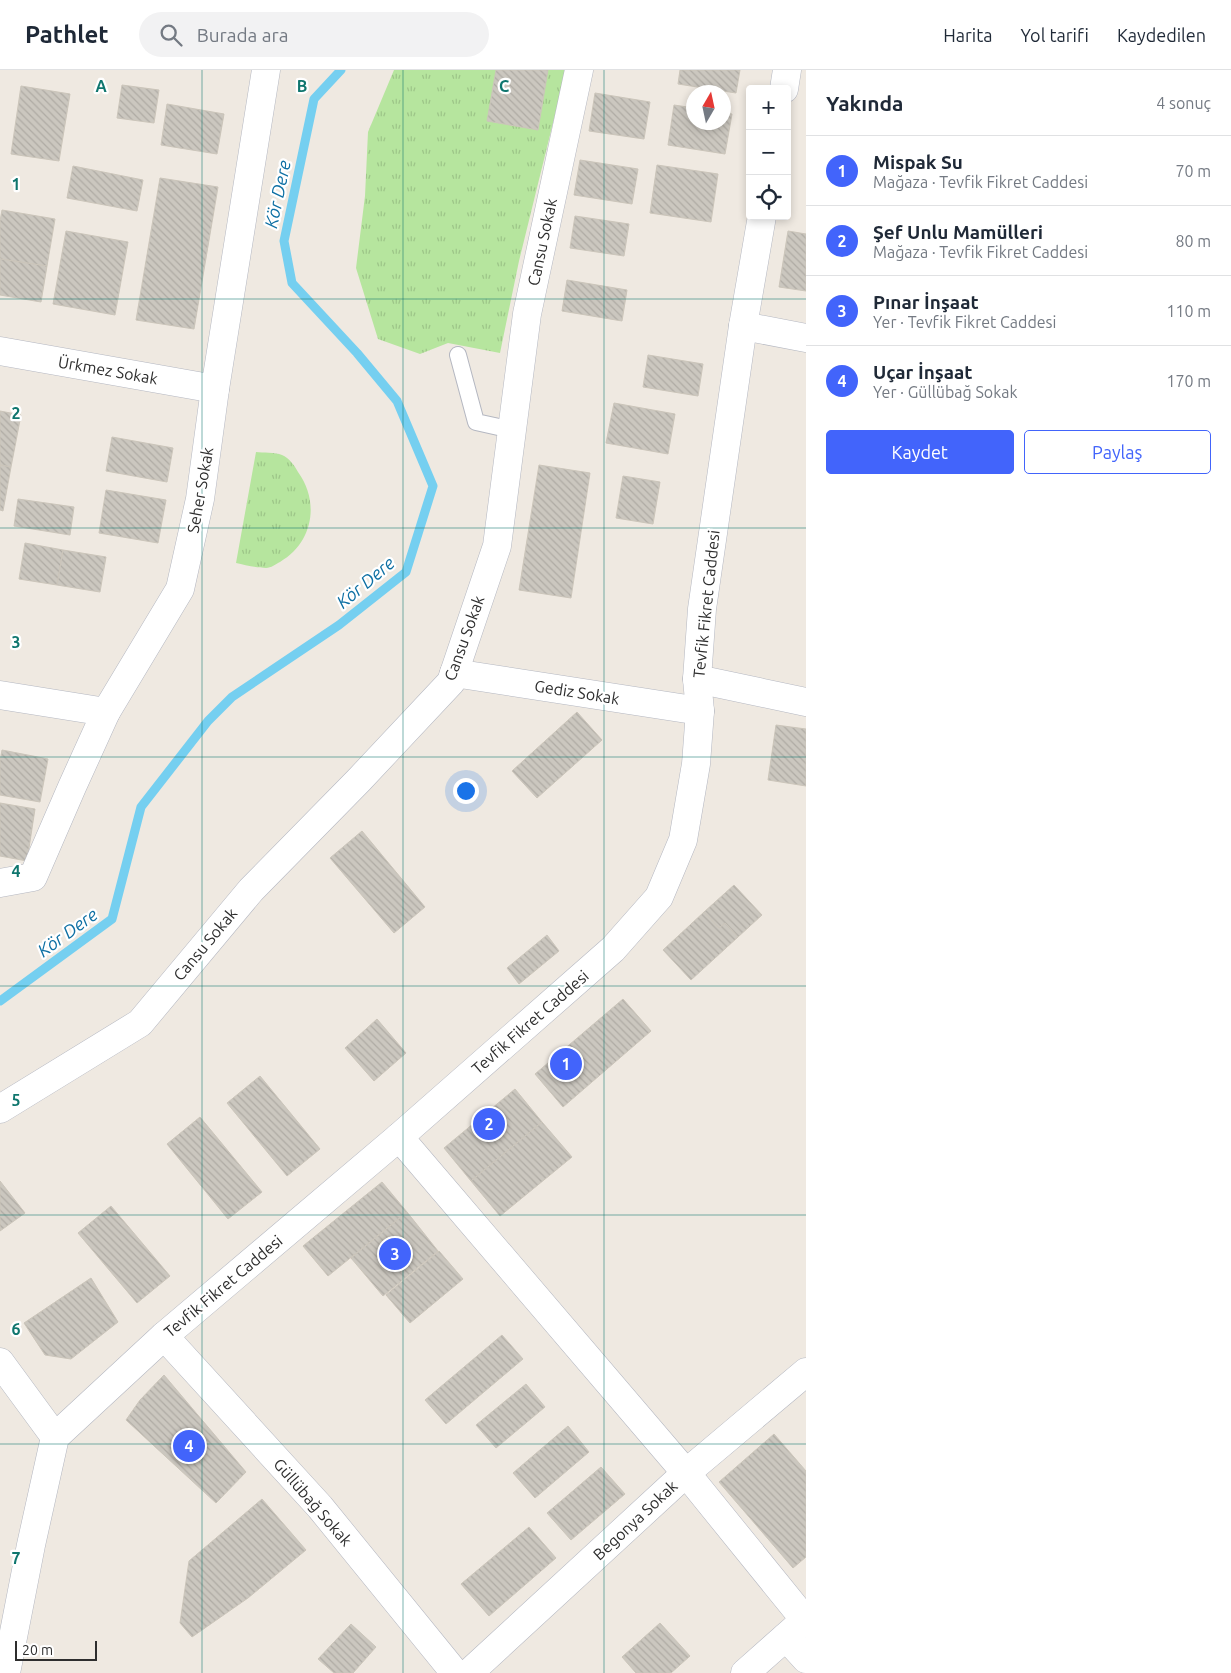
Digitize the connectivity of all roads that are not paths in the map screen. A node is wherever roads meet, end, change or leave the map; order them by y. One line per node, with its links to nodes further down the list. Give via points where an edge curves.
1 (266, 70): 10 (street, Seher Sokak)
2 (579, 70): 11 (street, Cansu Sokak, via 526,314)
3 (787, 70): 4 (street)
4 (785, 85)
5 (761, 220): 6 (street, Tevfik Fikret Caddesi)
6 (743, 326): 7 (street); 13 (street, Tevfik Fikret Caddesi, via 702,609)
7 (806, 338)
8 (0, 351): 10 (street, Ürkmez Sokak)
9 (458, 355): 11 (lane, via 476,422)
10 (215, 389): 17 (street, Seher Sokak, via 200,499 180,589)
11 (512, 430): 12 (street, Cansu Sokak, via 497,546)
12 (454, 673): 16 (street, Gediz Sokak); 19 (street, Cansu Sokak, via 451,682 251,890 140,1022)
13 (697, 679): 15 (street); 16 (street, Tevfik Fikret Caddesi)
14 (0, 695): 17 (street)
15 (806, 702)
16 (700, 711): 20 (street, Tevfik Fikret Caddesi, via 696,764 683,840 659,897 613,949)
17 (106, 712): 18 (street, Seher Sokak, via 33,877)
18 (0, 883)
19 (0, 1109)
20 (399, 1137): 21 (street, Tevfik Fikret Caddesi); 25 (street)
21 (164, 1336): 24 (street, Tevfik Fikret Caddesi); 29 (street, Güllübağ Sokak, via 320,1507)
22 (0, 1362): 24 (street)
23 (806, 1372): 25 (street, Begonya Sokak)
24 (55, 1436): 28 (street)
25 (686, 1473): 26 (street); 30 (street, Begonya Sokak)
26 (799, 1625): 27 (street); 31 (street)
27 (806, 1659)
28 (6, 1673)
29 (455, 1673)
30 (469, 1673)
31 (745, 1673)

